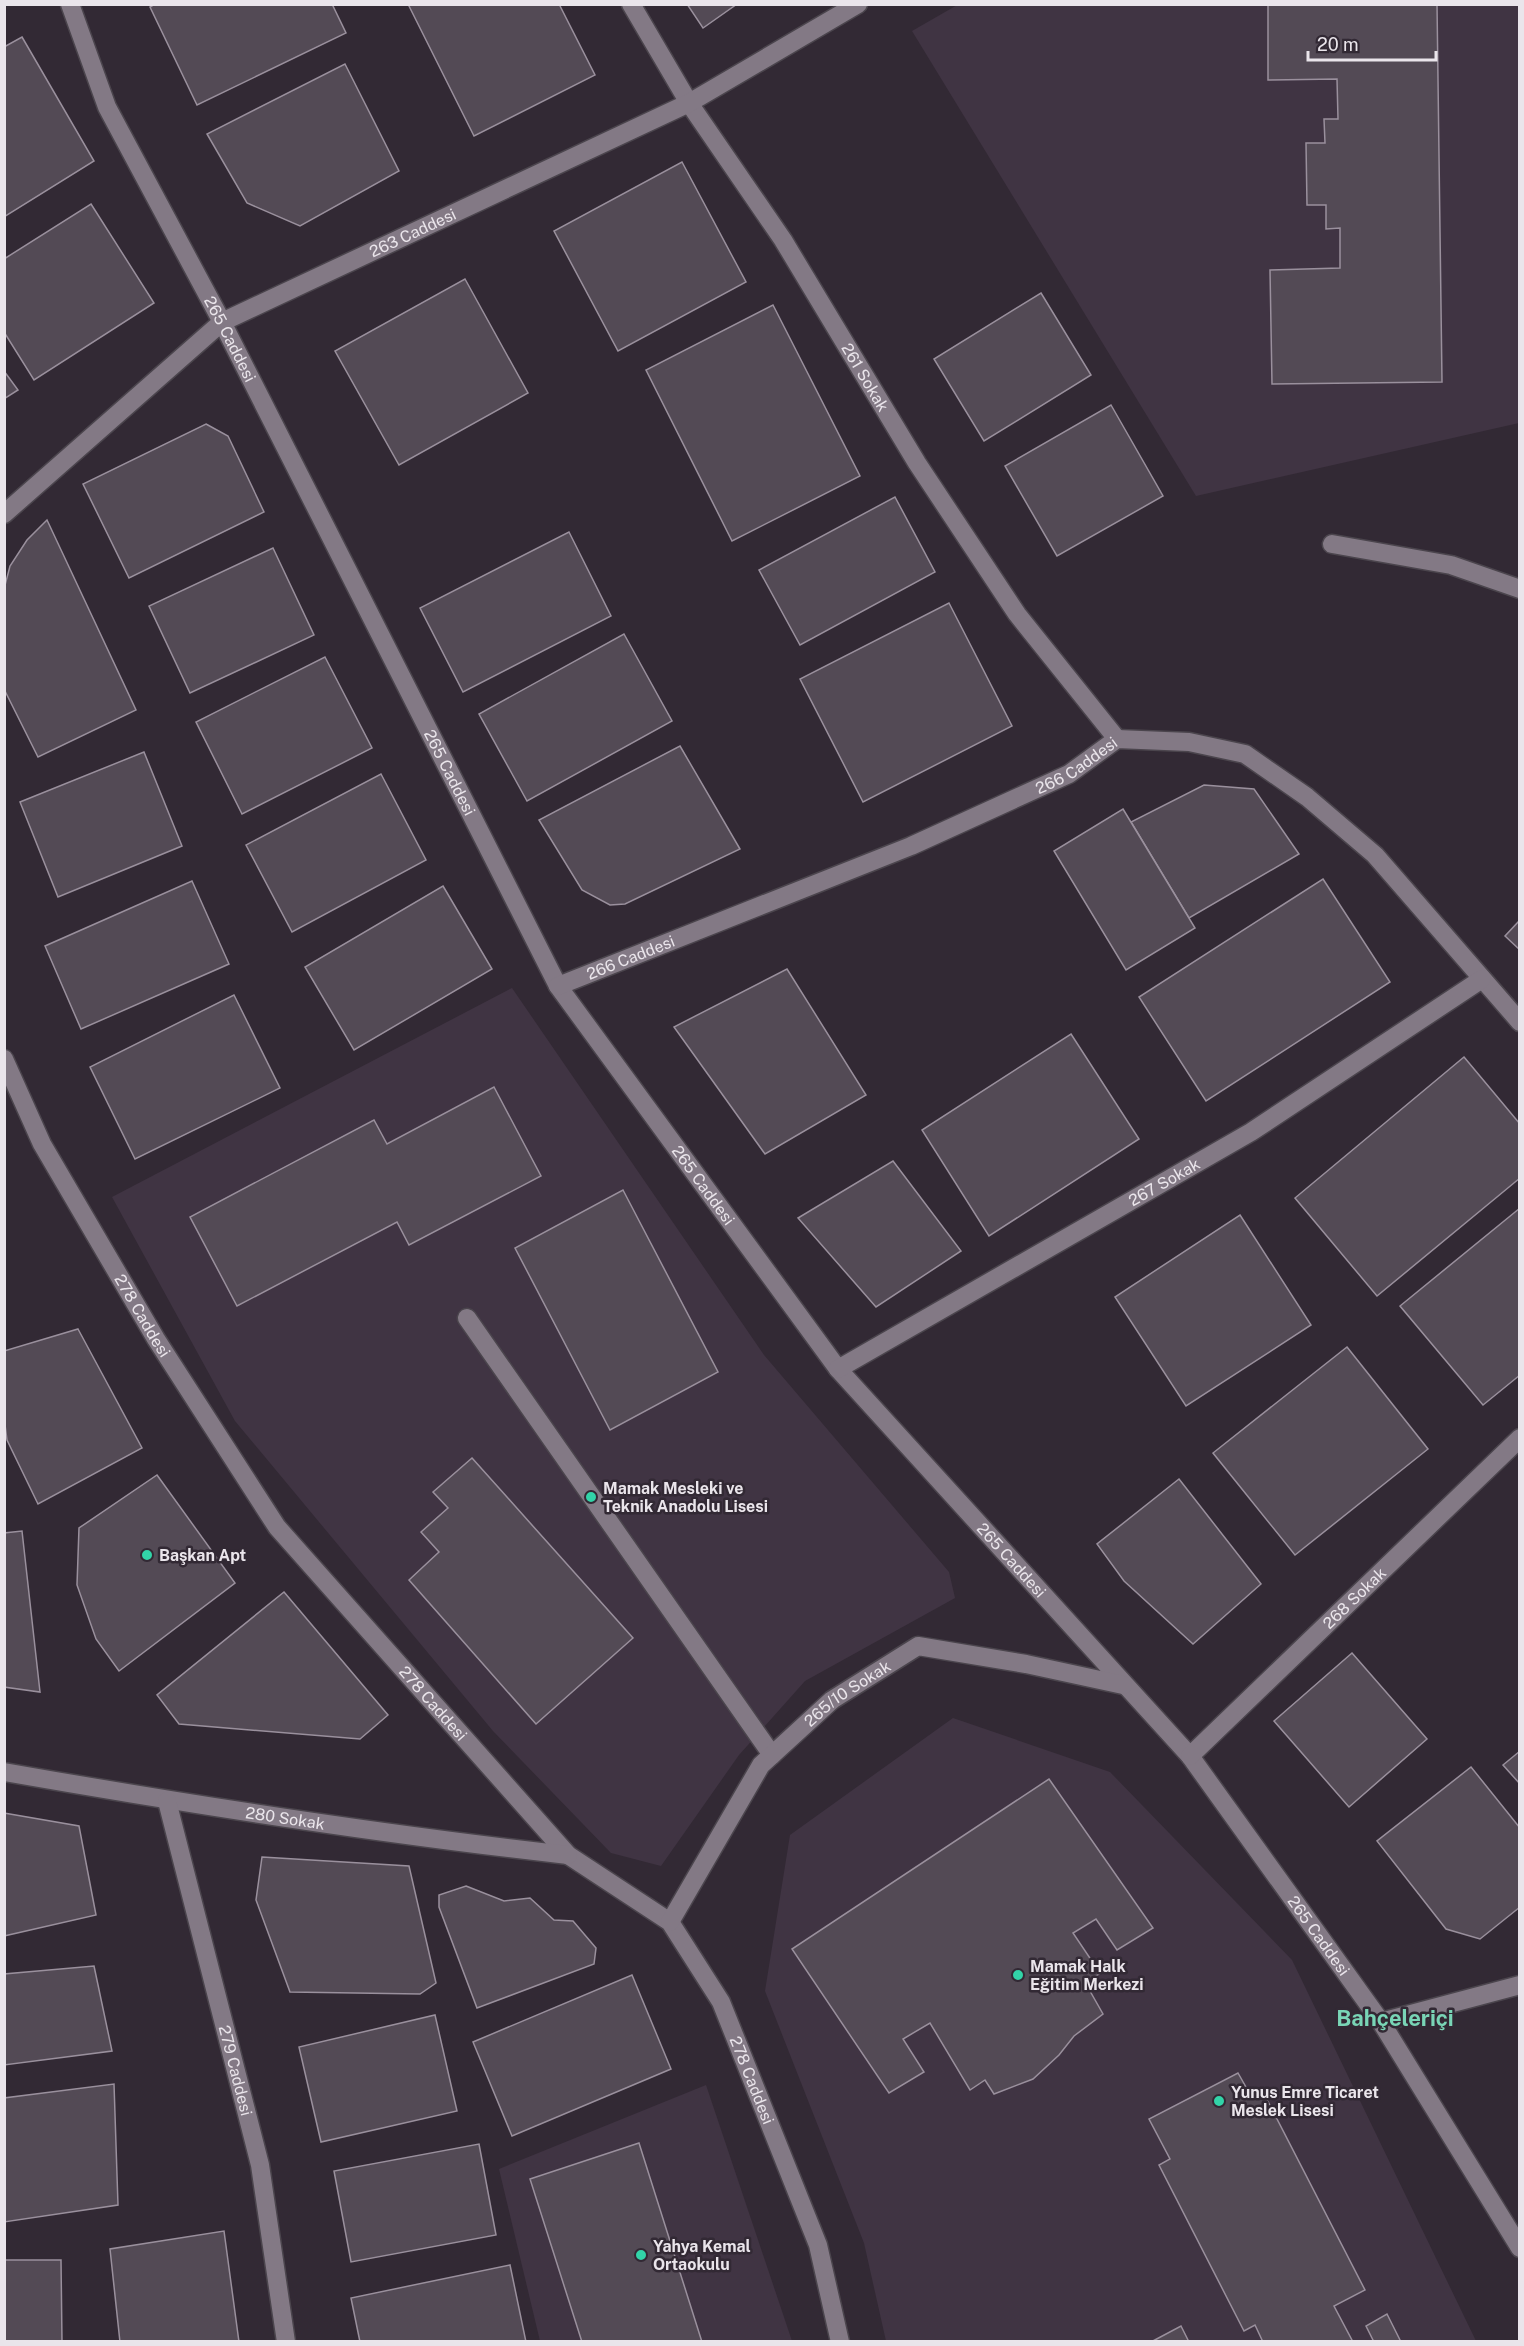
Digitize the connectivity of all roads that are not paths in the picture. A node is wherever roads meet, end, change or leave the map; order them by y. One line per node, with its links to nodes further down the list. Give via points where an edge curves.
1 (70, 4): 5 (street, 265 Caddesi, via 108,107)
2 (631, 4): 4 (street, 261 Sokak)
3 (858, 4): 4 (street, 263 Caddesi)
4 (689, 103): 5 (street, 263 Caddesi); 9 (street, 261 Sokak, via 783,240 917,463 1017,615)
5 (222, 322): 6 (street, 263 Caddesi); 11 (street, 265 Caddesi)
6 (4, 514)
7 (1332, 544): 8 (street, via 1451,565)
8 (1520, 589)
9 (1117, 739): 10 (street, 266 Caddesi, via 1189,742 1245,754 1307,797 1375,855); 11 (street, 266 Caddesi, via 1069,774 921,842)
10 (1482, 979): 12 (street, 266 Caddesi); 15 (street, 267 Sokak, via 1251,1132)
11 (558, 986): 15 (street, 265 Caddesi)
12 (1520, 1022)
13 (4, 1059): 22 (street, 278 Caddesi, via 48,1154 156,1339 277,1527)
14 (468, 1318): 18 (street)
15 (838, 1369): 17 (street, 265 Caddesi)
16 (1520, 1438): 19 (street, 268 Sokak)
17 (1123, 1685): 18 (street, 265/10 Sokak, via 918,1646 832,1700); 19 (street, 265 Caddesi)
18 (772, 1755): 23 (street, 265/10 Sokak, via 761,1765)
19 (1190, 1756): 25 (street, 265 Caddesi)
20 (4, 1773): 21 (street, 280 Sokak)
21 (167, 1801): 22 (street, 280 Sokak); 27 (street, 279 Caddesi, via 260,2165)
22 (568, 1855): 23 (street, 278 Caddesi)
23 (670, 1922): 28 (street, 278 Caddesi, via 721,2002 818,2245)
24 (1520, 1985): 25 (street)
25 (1381, 2022): 26 (street, 265 Caddesi)
26 (1520, 2248)
27 (285, 2342)
28 (840, 2342)

